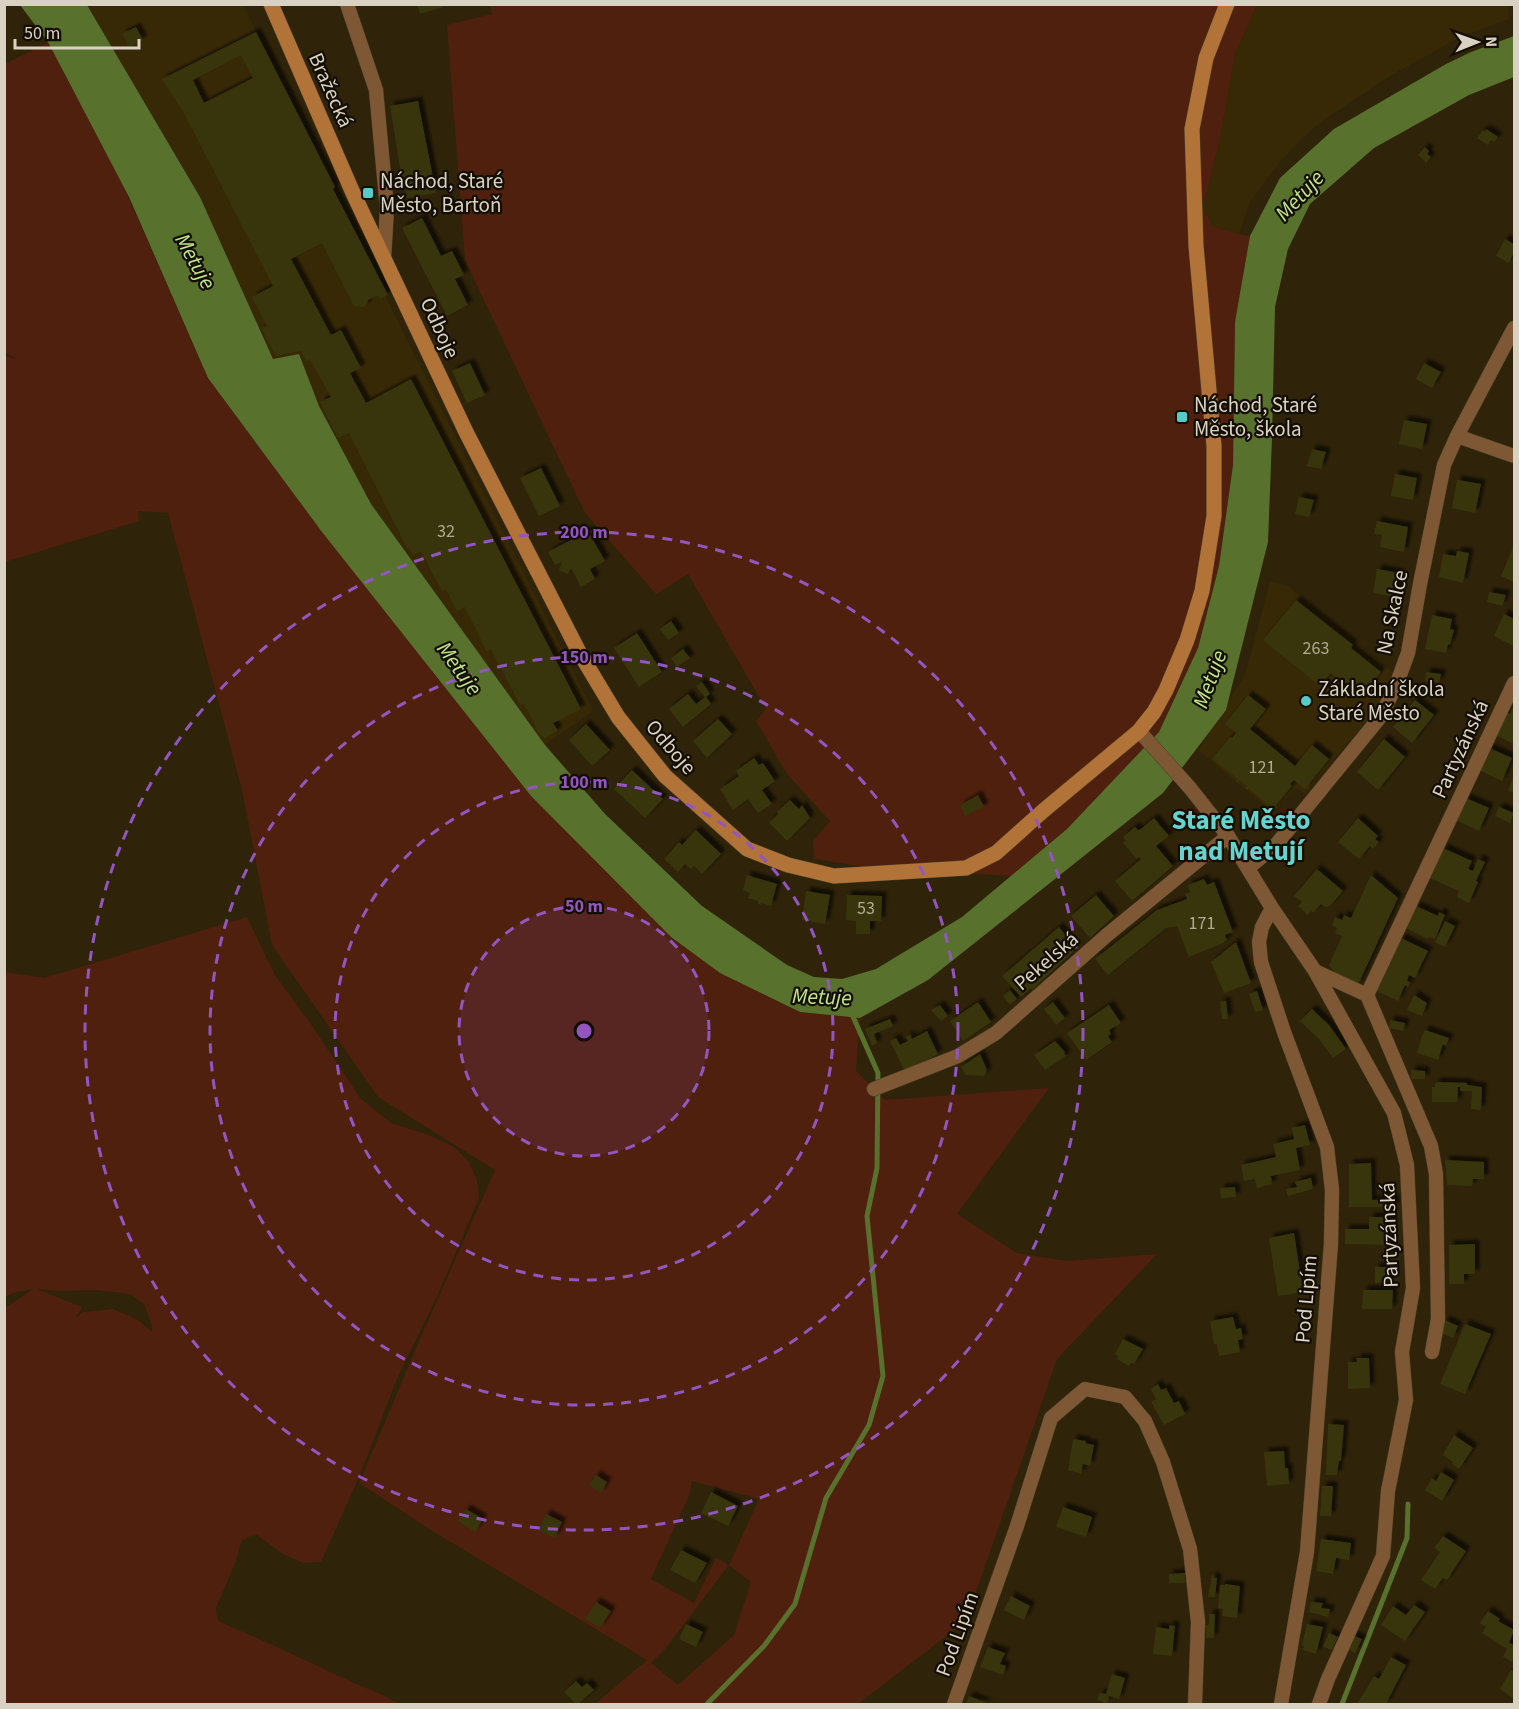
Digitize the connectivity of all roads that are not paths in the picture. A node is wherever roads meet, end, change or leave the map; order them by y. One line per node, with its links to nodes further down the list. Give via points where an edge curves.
1 (271, 4): 4 (street, Bražecká)
2 (347, 4): 5 (street, Odboje, via 376,90 387,208)
3 (1227, 4): 10 (street, Odboje, via 1206,58 1192,129 1196,246 1214,446 1214,516 1202,591 1187,640)
4 (353, 193): 5 (street, Odboje)
5 (384, 259): 10 (street, Odboje, via 466,432 579,652 618,717 665,776 747,849 788,865 834,876 966,868 996,853 1043,811)
6 (1515, 328): 7 (street, Na Skalce)
7 (1457, 436): 8 (street); 12 (street, Na Skalce, via 1444,465 1408,653 1397,683 1381,716 1275,846)
8 (1515, 456)
9 (1515, 683): 15 (street, Partyzánská)
10 (1143, 735): 11 (street, Partyzánská)
11 (1228, 836): 12 (street, Partyzánská); 16 (street, Pekelská, via 996,1033 958,1056)
12 (1248, 868): 13 (street, Partyzánská)
13 (1272, 908): 14 (street, Partyzánská); 20 (street, Pod Lipím, via 1262,927 1261,962 1327,1147 1332,1190 1307,1552)
14 (1315, 971): 15 (street); 21 (street, Partyzánská, via 1394,1113 1407,1165 1413,1288 1402,1352 1406,1400 1388,1491 1383,1556)
15 (1367, 994): 17 (street, via 1431,1146 1436,1174 1438,1318)
16 (874, 1089)
17 (1432, 1352)
18 (954, 1704): 19 (street, Pod Lipím, via 1017,1526 1050,1418 1085,1389 1125,1397 1144,1421 1163,1462 1190,1549 1198,1622)
19 (1195, 1704)
20 (1281, 1704)
21 (1319, 1704)

